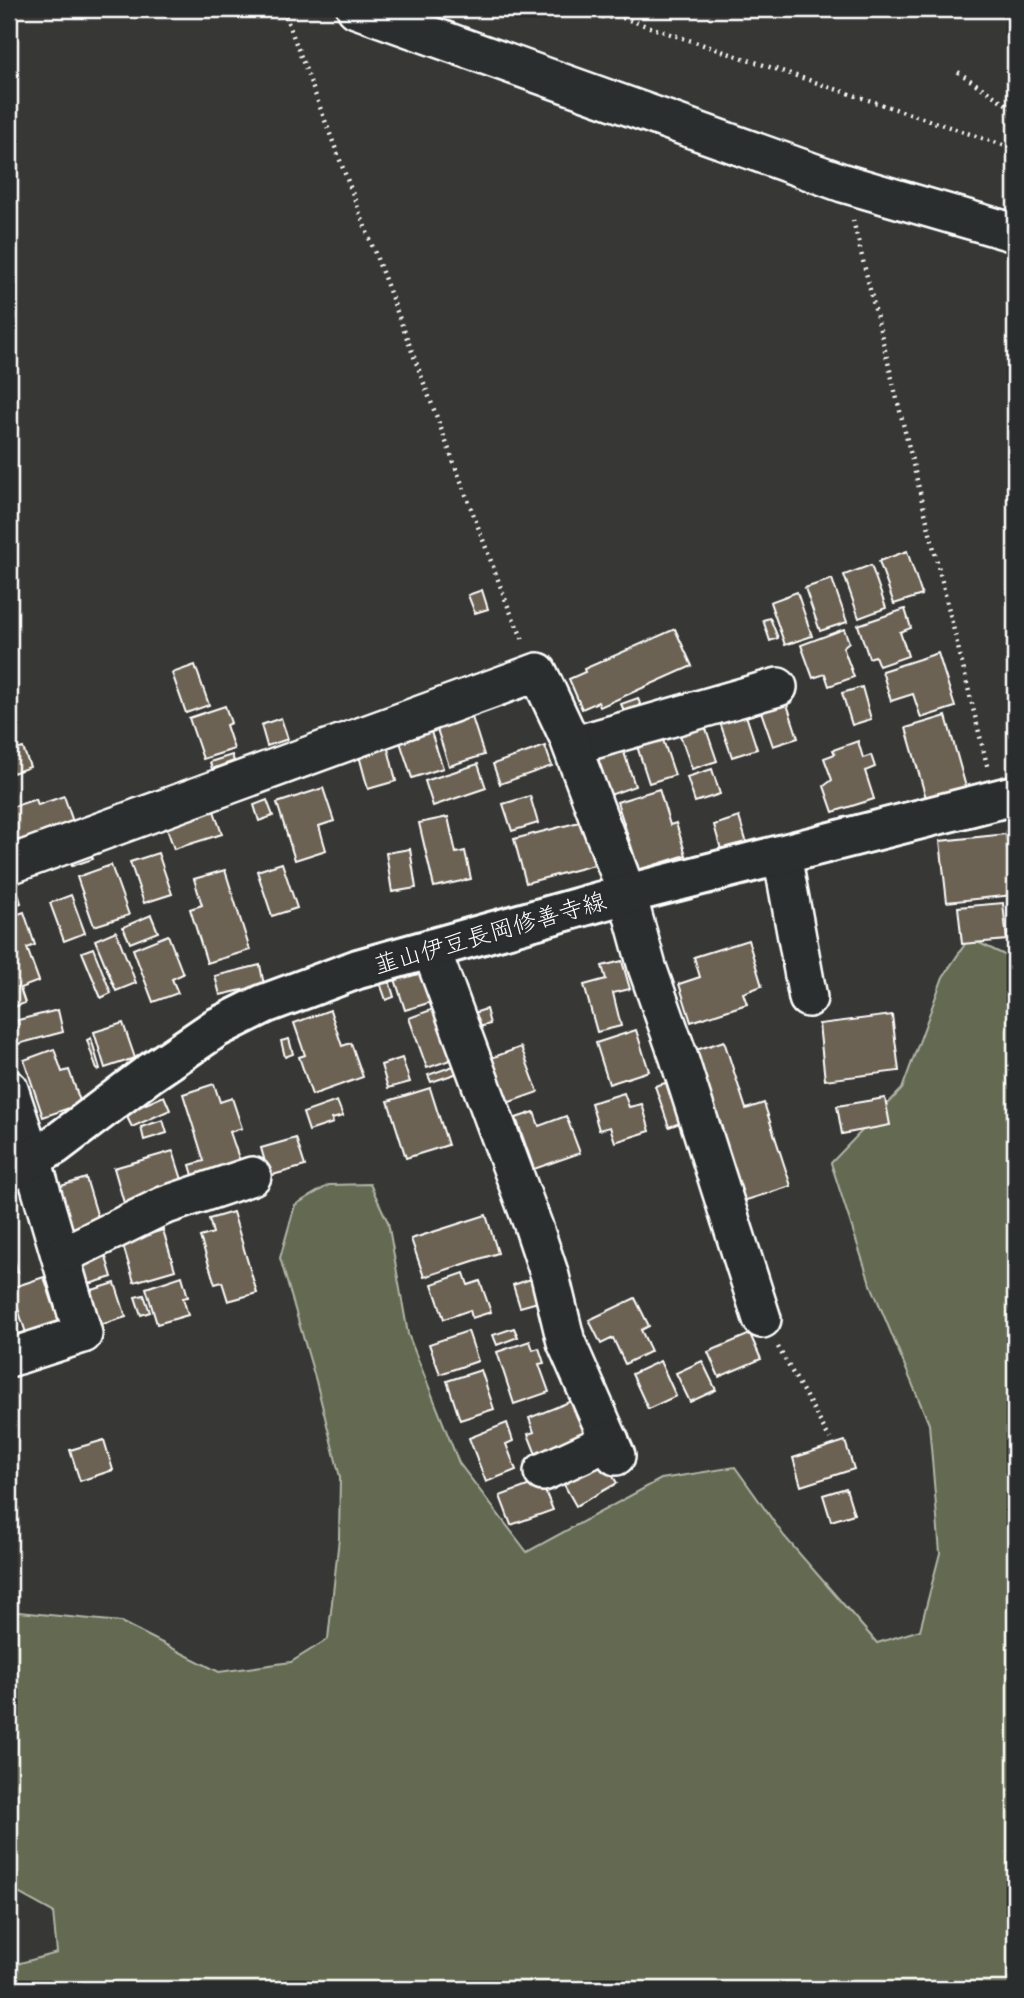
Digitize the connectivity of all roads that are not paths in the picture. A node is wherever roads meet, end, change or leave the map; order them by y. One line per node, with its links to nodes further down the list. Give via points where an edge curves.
1 (356, 9): 2 (street, via 844,183)
2 (1015, 233)
3 (778, 687): 4 (street)
4 (572, 746): 7 (street, via 538,671); 8 (street)
5 (1005, 798): 6 (main road, 韮山伊豆長岡修善寺線)
6 (782, 855): 8 (main road, 韮山伊豆長岡修善寺線); 10 (street)
7 (9, 865)
8 (627, 894): 9 (main road, 韮山伊豆長岡修善寺線); 15 (street)
9 (431, 949): 12 (main road, 韮山伊豆長岡修善寺線, via 275,999 216,1028); 17 (street, via 533,1226 566,1342 613,1449)
10 (807, 998)
11 (9, 1088): 12 (street)
12 (20, 1166): 14 (street)
13 (252, 1176): 14 (street, via 163,1206)
14 (61, 1256): 16 (street, via 83,1334)
15 (762, 1319)
16 (9, 1358)
17 (543, 1472)

